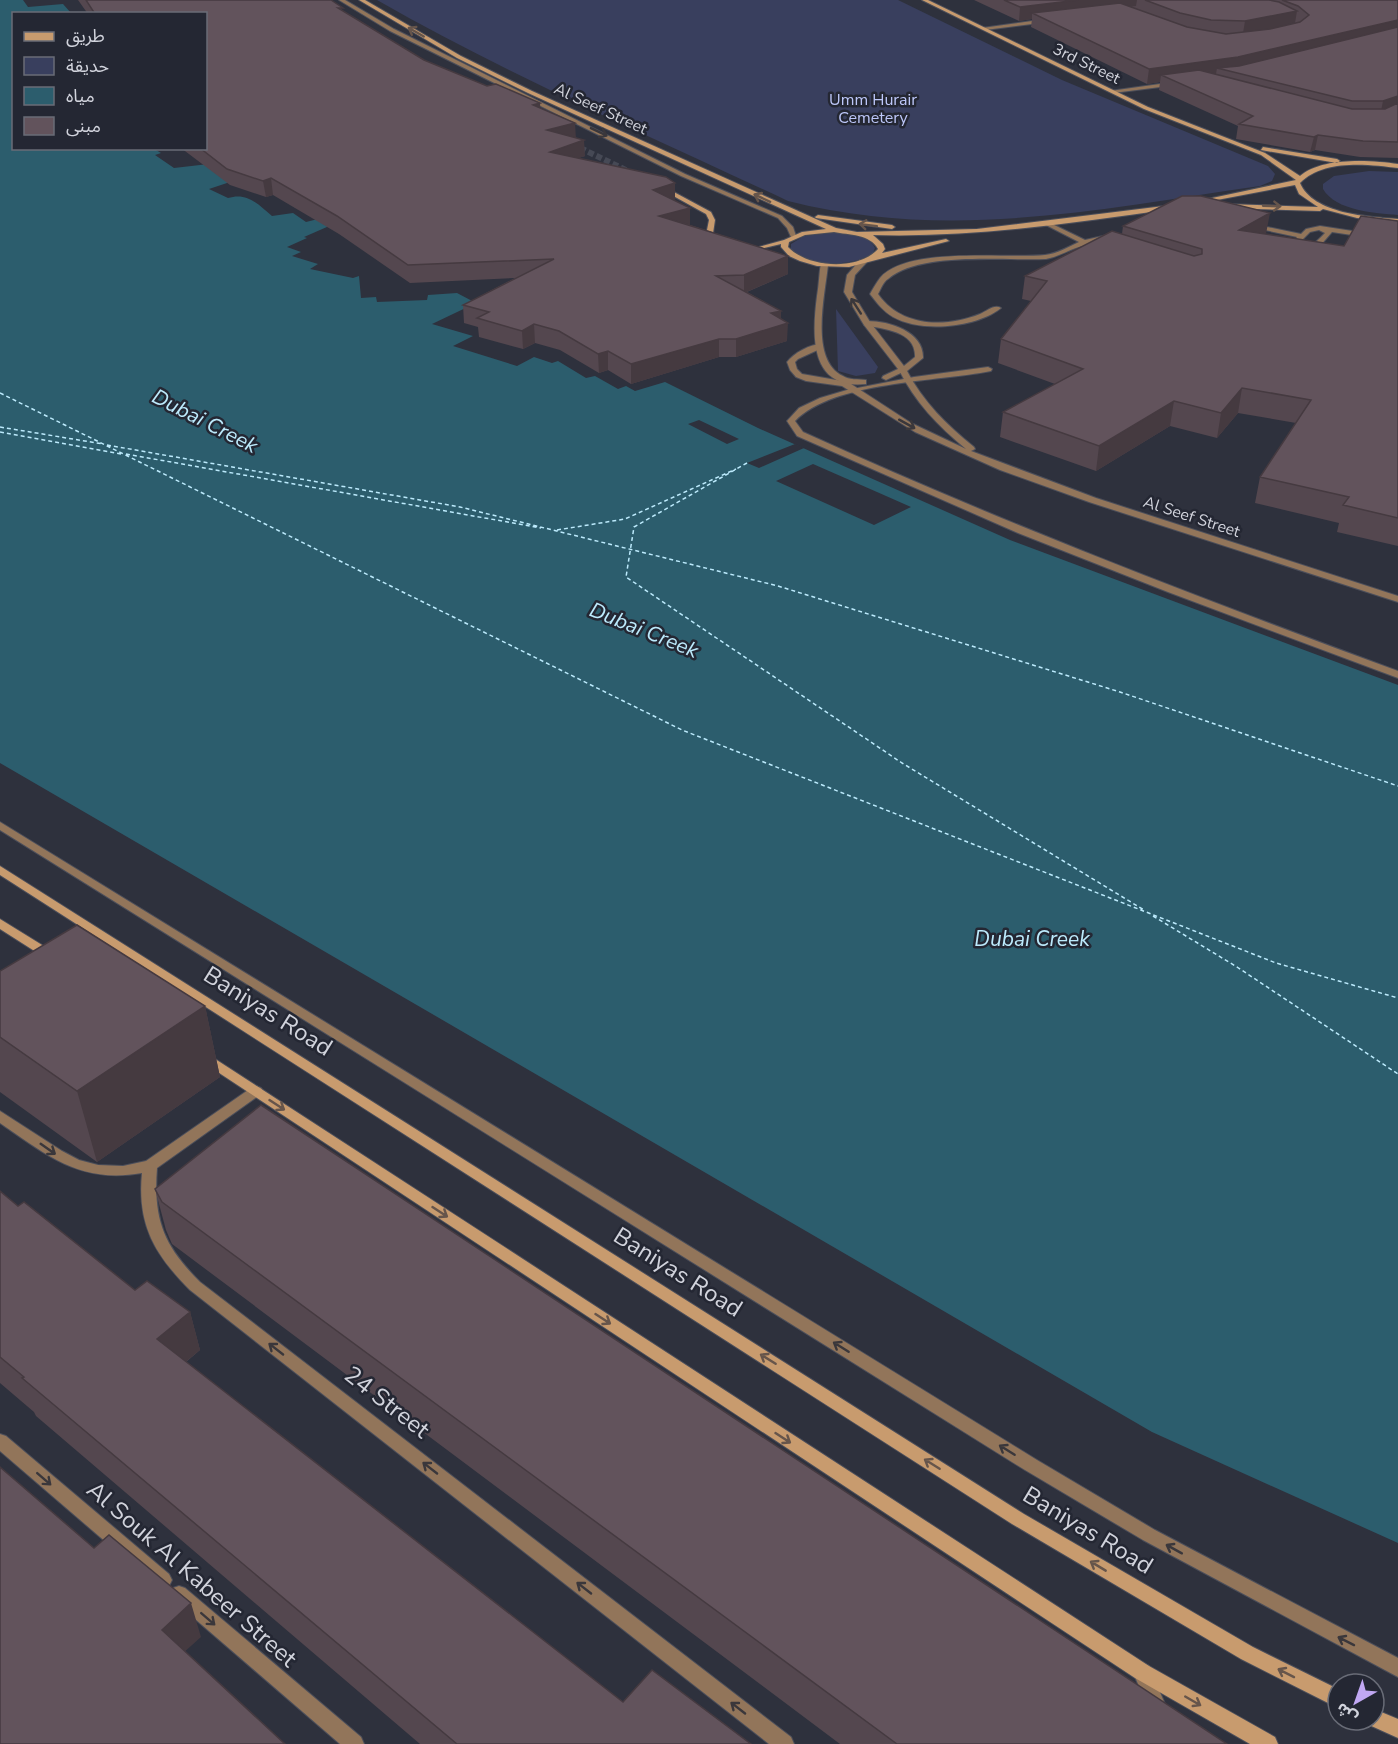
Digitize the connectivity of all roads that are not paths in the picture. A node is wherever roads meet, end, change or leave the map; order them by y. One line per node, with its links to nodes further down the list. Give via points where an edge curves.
1 (341, 0): 29 (street, Al Seef Street, one-way to 29, via 392,30 663,164 780,217 790,226)
2 (362, 0): 15 (street, Al Seef Street, one-way to 2, via 479,67)
3 (924, 0): 5 (street, 3rd Street)
4 (1050, 20): 5 (street)
5 (985, 28): 7 (street, 3rd Street)
6 (1183, 84): 7 (street)
7 (1113, 91): 8 (street, 3rd Street)
8 (1240, 144): 9 (street, 3rd Street); 11 (street, 3rd Street, via 1273,160)
9 (1368, 164): 10 (street); 11 (street, via 1324,167 1308,172)
10 (1396, 165)
11 (1298, 181): 13 (street); 16 (street, 3rd Street, via 1302,194)
12 (670, 192): 32 (street, via 709,213 712,220 708,240)
13 (1192, 204): 16 (street, one-way to 16); 17 (street)
14 (1180, 206): 18 (street)
15 (788, 210): 22 (street, one-way to 15, via 880,226); 23 (street, Al Seef Street)
16 (1333, 210): 19 (street)
17 (1200, 211)
18 (1062, 222): 20 (street); 28 (street, via 1074,232)
19 (1398, 222)
20 (1048, 224): 22 (street); 28 (street)
21 (1244, 224): 27 (street)
22 (1031, 226): 25 (street, via 928,235); 34 (street)
23 (834, 230): 25 (street); 29 (street, via 813,231)
24 (1325, 230): 27 (street, via 1310,229); 27 (street, via 1329,233 1310,250 1292,247); 30 (street)
25 (860, 233): 34 (street, via 881,245)
26 (1125, 233): 31 (street)
27 (1302, 236)
28 (1075, 238): 31 (street)
29 (790, 239): 35 (street, via 784,247); 35 (street, via 765,249 743,251)
30 (1398, 240)
31 (1085, 242): 33 (street); 39 (street, via 1047,257 930,261 882,280 874,294 878,302 890,314)
32 (721, 248)
33 (1102, 248)
34 (877, 256): 36 (street)
35 (798, 259): 37 (street)
36 (863, 262): 37 (street); 40 (street, Al Seef Street, one-way to 36, via 848,289 851,274)
37 (824, 264): 42 (street, Al Seef Street)
38 (997, 308): 39 (street, via 955,321)
39 (918, 322): 41 (street)
40 (867, 323): 41 (street); 44 (street, Al Seef Street)
41 (898, 331): 44 (street, via 921,350 920,358)
42 (819, 346): 46 (street, Al Seef Street, via 821,363); 46 (street, via 795,357 792,368 807,378)
43 (988, 369): 45 (street)
44 (903, 370): 45 (street, Al Seef Street); 46 (street, via 878,380)
45 (908, 381): 47 (street); 48 (street, Al Seef Street, via 926,410)
46 (842, 382): 47 (street, Al Seef Street)
47 (853, 389): 48 (street, Al Seef Street, one-way to 48, via 918,430); 50 (street, via 799,411 791,421 793,428 1036,538)
48 (979, 456): 49 (street, Al Seef Street, via 1083,496)
49 (1398, 599)
50 (1398, 675)
51 (0, 825): 60 (street, one-way to 51, via 1149,1535 1031,1465)
52 (0, 870): 62 (street, Baniyas Road, one-way to 52, via 1248,1653 1018,1519)
53 (0, 923): 54 (street)
54 (64, 965)
55 (189, 1047): 56 (street)
56 (256, 1091): 58 (street); 61 (street, one-way to 61)
57 (0, 1116): 58 (street, one-way to 58, via 75,1164 123,1171)
58 (150, 1166): 65 (street, 24 Street, one-way to 58, via 195,1286 158,1243 147,1192)
59 (0, 1441): 64 (street, Al Souk Al Kabeer Street, one-way to 64)
60 (1398, 1668)
61 (1142, 1672): 63 (street, via 1158,1710); 66 (street, one-way to 66)
62 (1326, 1693)
63 (1171, 1725)
64 (354, 1744)
65 (784, 1744)
66 (1268, 1744)

